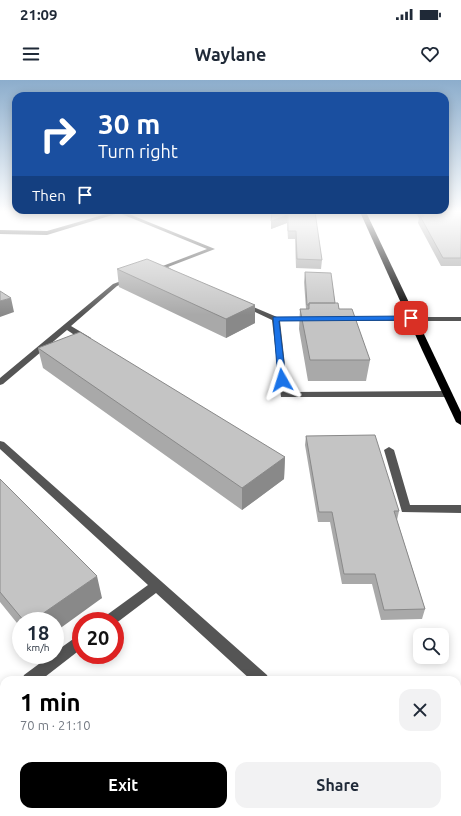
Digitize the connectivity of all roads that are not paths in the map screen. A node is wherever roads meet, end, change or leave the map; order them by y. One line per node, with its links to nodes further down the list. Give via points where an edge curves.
1 (205, 246): 3 (street, via 212,249 159,268)
2 (379, 246): 6 (main road)
3 (177, 274)
4 (135, 277): 11 (street, via 115,285)
5 (233, 299): 8 (street)
6 (411, 318): 7 (street); 10 (street); 14 (main road)
7 (461, 318)
8 (276, 319): 9 (street); 14 (street, via 284,395)
9 (324, 319)
10 (339, 319)
11 (66, 326): 12 (street); 13 (street)
12 (93, 343)
13 (0, 382)
14 (446, 394): 15 (main road)
15 (461, 422)
16 (0, 444): 19 (street)
17 (389, 450): 18 (street, via 406,509)
18 (461, 509)
19 (157, 585): 20 (street); 23 (street)
20 (121, 612)
21 (72, 649): 22 (street)
22 (34, 676)
23 (258, 676)

